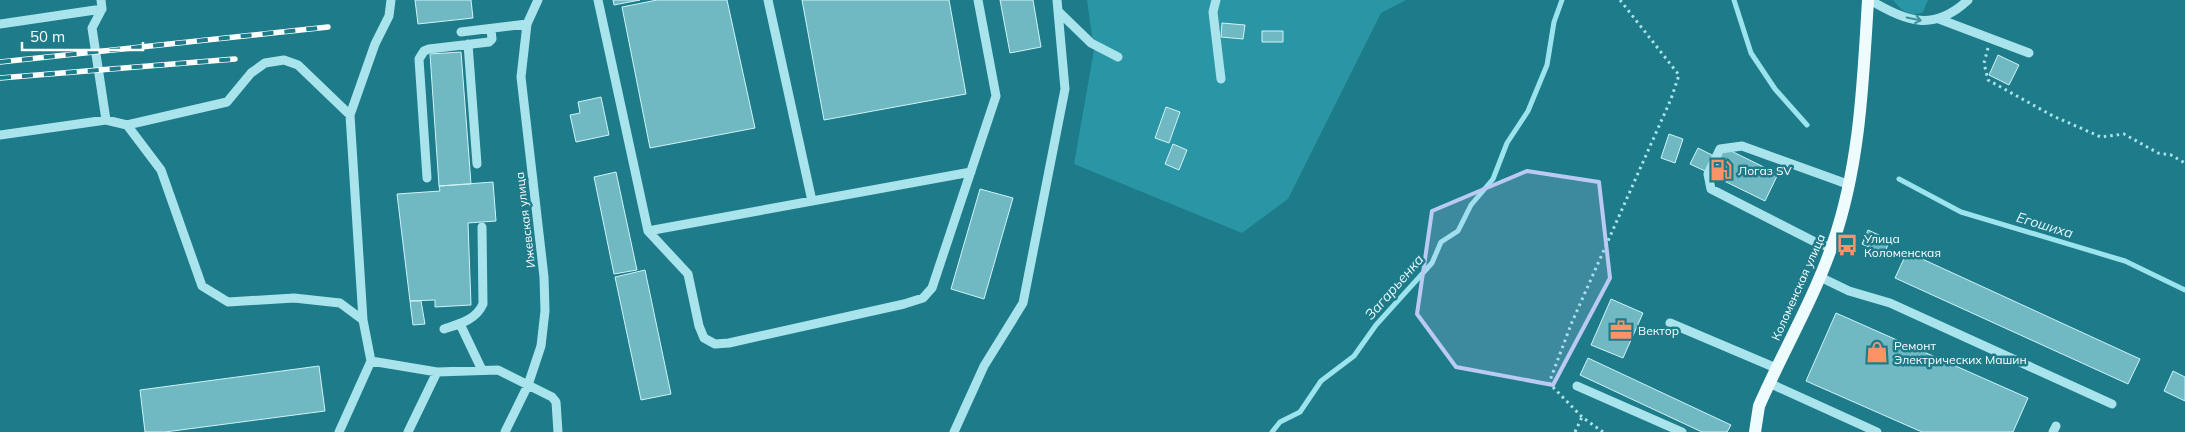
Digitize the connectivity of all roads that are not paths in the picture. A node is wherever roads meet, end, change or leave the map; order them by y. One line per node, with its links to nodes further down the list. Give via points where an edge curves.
1 (391, 0): 21 (street, via 389,16 375,44)
2 (538, 0): 14 (street, Ижевская улица)
3 (598, 0): 31 (street)
4 (768, 0): 29 (street)
5 (978, 0): 26 (street, via 996,96)
6 (1057, 0): 11 (street)
7 (1216, 0): 20 (street, via 1214,12)
8 (1869, 0): 12 (street, one-way to 12, via 1903,17 1918,21); 28 (main road, Коломенская улица, via 1861,110)
9 (1968, 0): 12 (street)
10 (102, 5): 13 (street); 22 (street, via 92,28)
11 (1059, 12): 19 (street, via 1091,43); 50 (street, via 1065,89 1023,303 984,366)
12 (1939, 20): 18 (street)
13 (0, 24)
14 (527, 24): 15 (street); 43 (street, Ижевская улица, via 521,77 545,311 541,346)
15 (490, 29): 16 (street); 17 (street, via 490,41)
16 (461, 32)
17 (468, 44): 25 (street); 27 (street, via 429,49 418,59)
18 (2028, 53)
19 (1118, 57)
20 (1222, 79)
21 (350, 115): 23 (street, via 298,66 284,60 265,63 251,73 227,102); 34 (street)
22 (106, 120): 23 (street); 24 (street)
23 (127, 125): 34 (street, via 162,170 202,286 228,302 294,298 340,303)
24 (0, 135)
25 (477, 164)
26 (971, 172): 29 (street); 31 (street, via 932,288 923,298 729,342 715,344 704,338 688,274)
27 (426, 178)
28 (1850, 185): 32 (main road, Коломенская улица); 32 (street, via 1742,146 1720,149 1708,174 1711,189)
29 (812, 201): 31 (street)
30 (482, 227): 36 (street, via 483,304 476,315)
31 (648, 231)
32 (1832, 248): 33 (main road, Коломенская улица)
33 (1820, 277): 39 (main road, Коломенская улица); 45 (street, via 1849,291 1890,303)
34 (363, 320): 38 (street)
35 (1670, 323): 39 (street)
36 (460, 324): 37 (street); 40 (street)
37 (444, 329)
38 (371, 361): 41 (street); 46 (street)
39 (1776, 368): 42 (main road, Коломенская улица)
40 (482, 370): 41 (street); 43 (street, via 498,370)
41 (436, 372): 47 (street)
42 (1769, 383): 52 (main road, Коломенская улица, via 1759,406); 53 (street)
43 (528, 385): 48 (street, Ижевская улица); 49 (street, via 556,402)
44 (1577, 386): 51 (street)
45 (2112, 404)
46 (337, 432)
47 (408, 432)
48 (505, 432)
49 (558, 432)
50 (954, 432)
51 (1682, 432)
52 (1754, 432)
53 (1877, 432)

